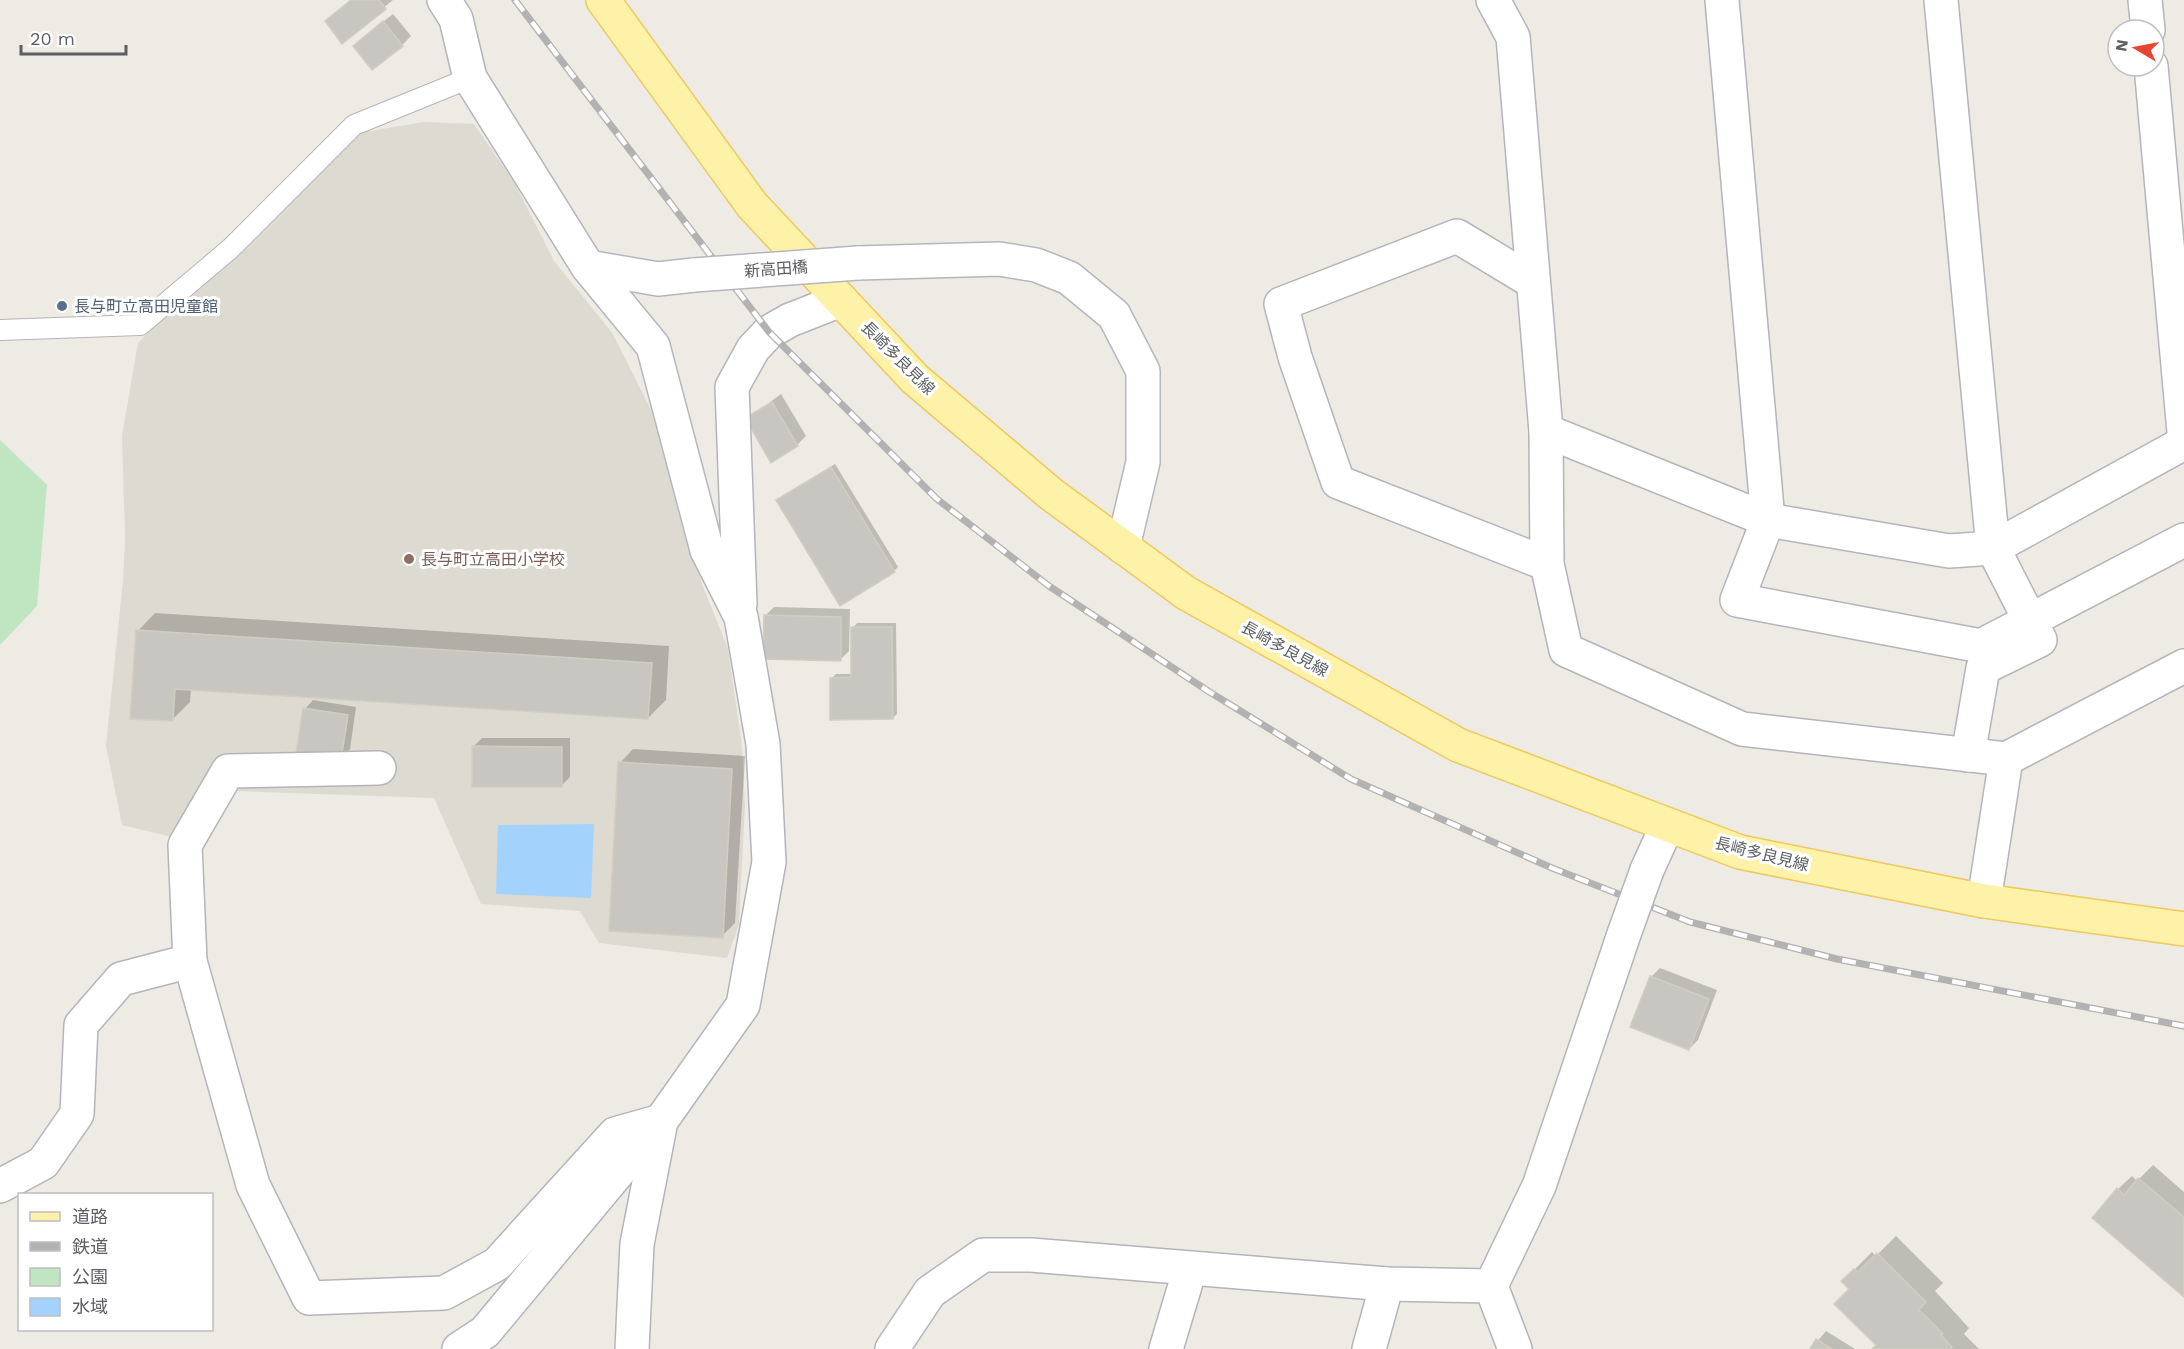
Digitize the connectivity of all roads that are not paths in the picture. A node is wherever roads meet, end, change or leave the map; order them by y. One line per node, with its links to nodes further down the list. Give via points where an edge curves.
1 (444, 0): 8 (street, via 456,19)
2 (603, 0): 12 (main road, 長崎多良見線, via 752,205)
3 (1493, 0): 11 (street, via 1513,37)
4 (1722, 0): 17 (street)
5 (1941, 0): 20 (street)
6 (2145, 0): 7 (street)
7 (2147, 18)
8 (470, 78): 10 (street); 13 (lane, via 354,125 231,248 140,325)
9 (2152, 78): 15 (street)
10 (588, 267): 19 (street, 新高田橋, bridge, via 658,279 858,263 999,259 1036,265 1069,278 1114,315 1143,371 1143,462); 22 (street, via 653,346 707,550)
11 (1533, 282): 14 (street); 21 (street, via 1457,236 1281,304 1338,482)
12 (841, 300): 19 (main road, 長崎多良見線, via 915,379 1052,494); 22 (street, via 770,332 753,349 732,387)
13 (0, 330)
14 (1546, 431): 17 (street); 21 (street)
15 (2184, 432)
16 (2184, 443): 20 (street)
17 (1767, 520): 20 (street, via 1949,551); 23 (street, via 1737,600 1981,646)
18 (2184, 540): 23 (street)
19 (1123, 547): 28 (main road, 長崎多良見線, via 1186,593 1458,745)
20 (1993, 548): 23 (street)
21 (1547, 564): 25 (street, via 1566,650 1742,729)
22 (741, 617): 32 (street, via 763,744 769,862 743,1005)
23 (2031, 621): 25 (street, via 2040,640 1983,668)
24 (2184, 666): 26 (street)
25 (1968, 755): 26 (street)
26 (2006, 759): 29 (street)
27 (379, 768): 31 (street, via 228,771 185,845)
28 (1667, 826): 29 (main road, 長崎多良見線, via 1740,852); 36 (street, bridge, via 1624,934 1539,1186)
29 (1984, 901): 30 (main road, 長崎多良見線)
30 (2184, 929)
31 (190, 961): 32 (street, via 253,1185 309,1298 444,1293 497,1264 615,1134); 33 (street, via 121,979 81,1025 77,1114 43,1163)
32 (661, 1121): 37 (street, via 485,1332); 38 (street, via 637,1244)
33 (0, 1186)
34 (1190, 1269): 35 (street); 39 (street, via 1030,1255 983,1255 930,1292); 40 (street)
35 (1387, 1284): 36 (street); 41 (street)
36 (1491, 1286): 42 (street)
37 (459, 1349)
38 (632, 1349)
39 (892, 1349)
40 (1166, 1349)
41 (1369, 1349)
42 (1515, 1349)

